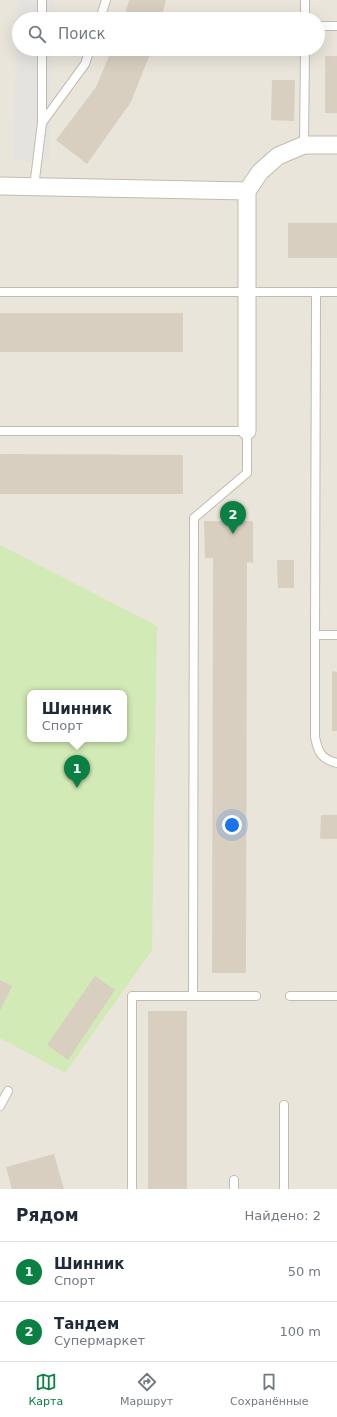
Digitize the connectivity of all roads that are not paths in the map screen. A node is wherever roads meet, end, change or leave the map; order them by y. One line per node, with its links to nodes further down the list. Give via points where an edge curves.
1 (42, 0): 4 (lane)
2 (106, 0): 5 (lane)
3 (305, 0): 6 (lane)
4 (42, 12)
5 (102, 12)
6 (305, 12)
7 (325, 26): 8 (lane)
8 (337, 26)
9 (42, 56): 12 (lane)
10 (88, 56): 12 (lane, via 85,64)
11 (305, 56): 13 (lane)
12 (42, 123): 16 (lane)
13 (304, 145): 14 (street); 17 (street, via 278,156 260,172)
14 (337, 145)
15 (0, 186): 16 (street)
16 (34, 187): 17 (street)
17 (247, 192): 19 (street)
18 (0, 292): 19 (lane)
19 (247, 292): 20 (lane); 23 (street)
20 (316, 292): 21 (lane); 24 (lane)
21 (337, 292)
22 (0, 431): 23 (lane)
23 (247, 431): 27 (lane, via 247,473 194,518)
24 (315, 635): 25 (lane); 26 (lane, via 315,737 318,751 327,761)
25 (337, 635)
26 (337, 763)
27 (193, 996): 28 (lane); 35 (lane, via 132,996)
28 (256, 996)
29 (290, 996): 30 (lane)
30 (337, 996)
31 (8, 1091): 33 (lane)
32 (284, 1105): 37 (lane)
33 (0, 1106)
34 (234, 1180): 36 (lane)
35 (132, 1189)
36 (234, 1189)
37 (284, 1189)

